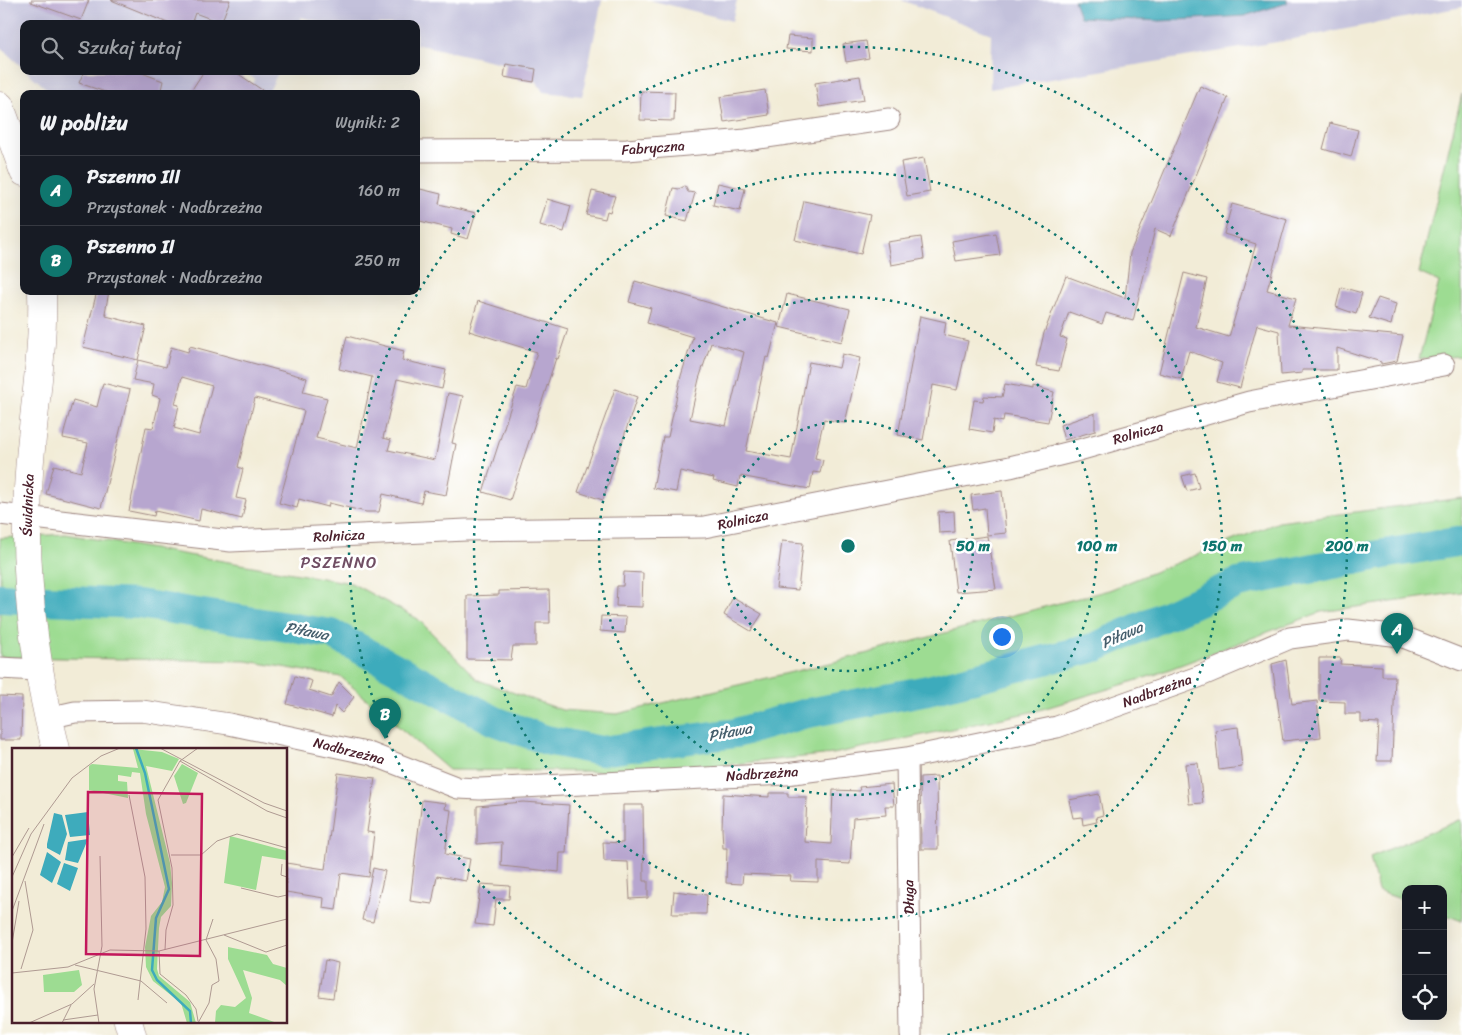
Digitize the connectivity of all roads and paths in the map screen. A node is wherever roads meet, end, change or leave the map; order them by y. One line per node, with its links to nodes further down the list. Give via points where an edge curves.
1 (0, 106): 3 (main road)
2 (889, 119): 4 (street, Fabryczna, via 746,140 627,150)
3 (13, 144): 5 (main road)
4 (420, 151)
5 (20, 162)
6 (42, 295): 9 (main road, Świdnicka, via 42,336 28,474)
7 (1444, 364): 9 (street, Rolnicza, via 1250,402 1010,467 704,527 466,530 231,542)
8 (0, 514): 9 (street, Rolnicza)
9 (27, 529): 11 (main road, Świdnicka, via 29,592)
10 (1462, 660): 15 (street, Nadbrzeżna, via 1401,636 1348,630 1290,638 1057,728)
11 (37, 665): 12 (street); 13 (main road, Świdnicka)
12 (0, 668)
13 (48, 718): 14 (main road, Świdnicka); 15 (street, Nadbrzeżna, via 75,712 142,711 229,724 383,757 458,788 786,774)
14 (56, 748)
15 (907, 758): 18 (street, Długa)
16 (128, 1022): 17 (main road)
17 (132, 1035)
18 (911, 1035)

